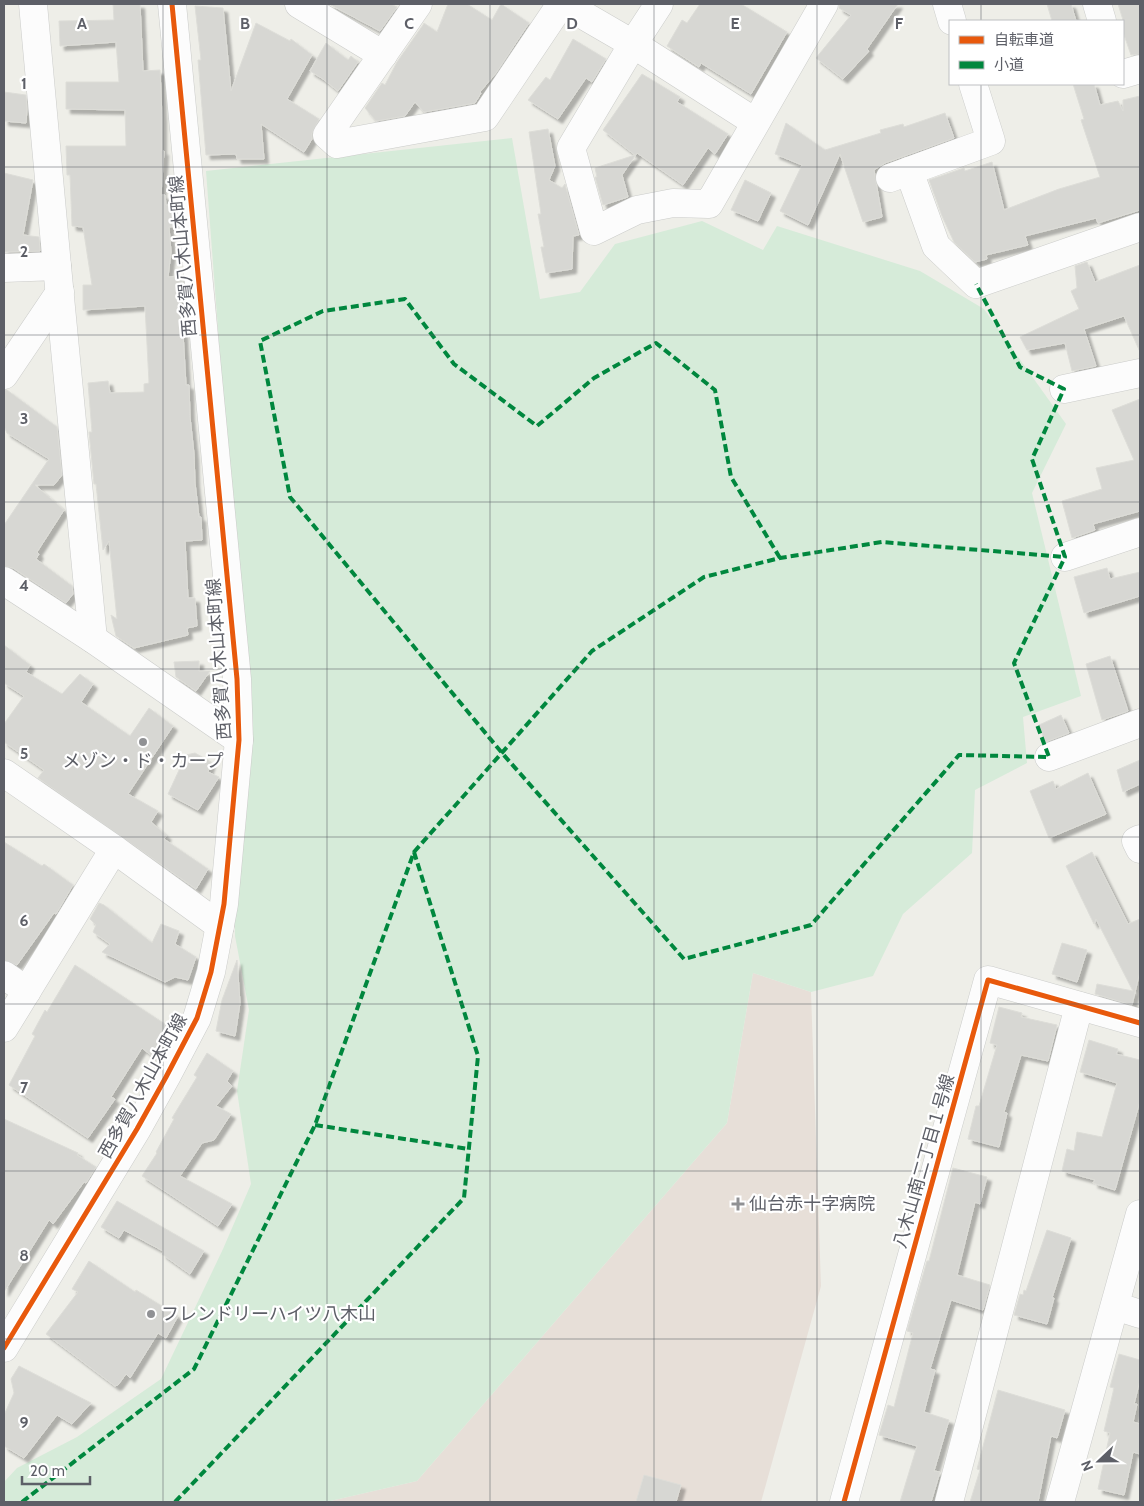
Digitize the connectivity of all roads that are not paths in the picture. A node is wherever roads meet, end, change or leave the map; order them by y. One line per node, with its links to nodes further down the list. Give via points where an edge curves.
1 (33, 4): 20 (street)
2 (172, 4): 29 (street, 西多賀八木山本町線, via 236,670)
3 (299, 4): 13 (street)
4 (418, 4): 13 (street)
5 (563, 4): 12 (street); 13 (street, via 485,117 337,144 327,135)
6 (659, 4): 12 (street)
7 (824, 4): 17 (street)
8 (947, 4): 10 (street)
9 (1097, 4): 11 (street)
10 (952, 20)
11 (1102, 20)
12 (633, 44): 17 (street); 17 (street, via 571,148 594,231 637,210 673,203 709,204)
13 (383, 55)
14 (1140, 69): 15 (street)
15 (1124, 74)
16 (973, 85): 18 (street, via 991,141 900,174 936,246 976,284)
17 (755, 122)
18 (1140, 227)
19 (4, 268): 20 (street)
20 (58, 279): 22 (street); 27 (street)
21 (1140, 373): 23 (street)
22 (4, 375)
23 (1064, 389)
24 (1140, 532): 25 (street)
25 (1065, 557)
26 (4, 581): 27 (street)
27 (93, 639): 29 (street)
28 (1140, 723): 30 (street)
29 (239, 740): 35 (street, 西多賀八木山本町線)
30 (1049, 757)
31 (4, 773): 33 (street)
32 (1140, 839): 34 (street, via 1136,841)
33 (114, 849): 35 (street); 37 (street)
34 (1140, 849)
35 (220, 926): 44 (street, 西多賀八木山本町線, via 197,1018 137,1129)
36 (4, 975): 37 (street)
37 (27, 991): 40 (street)
38 (1079, 1006): 39 (street, 八木山南二丁目１号線); 45 (street, 八木山南二丁目１号線, via 988,980); 46 (street)
39 (1140, 1023)
40 (4, 1028)
41 (1139, 1227): 42 (street)
42 (1115, 1306): 43 (street); 47 (street)
43 (1140, 1314)
44 (4, 1348)
45 (844, 1502)
46 (949, 1502)
47 (1060, 1502)

